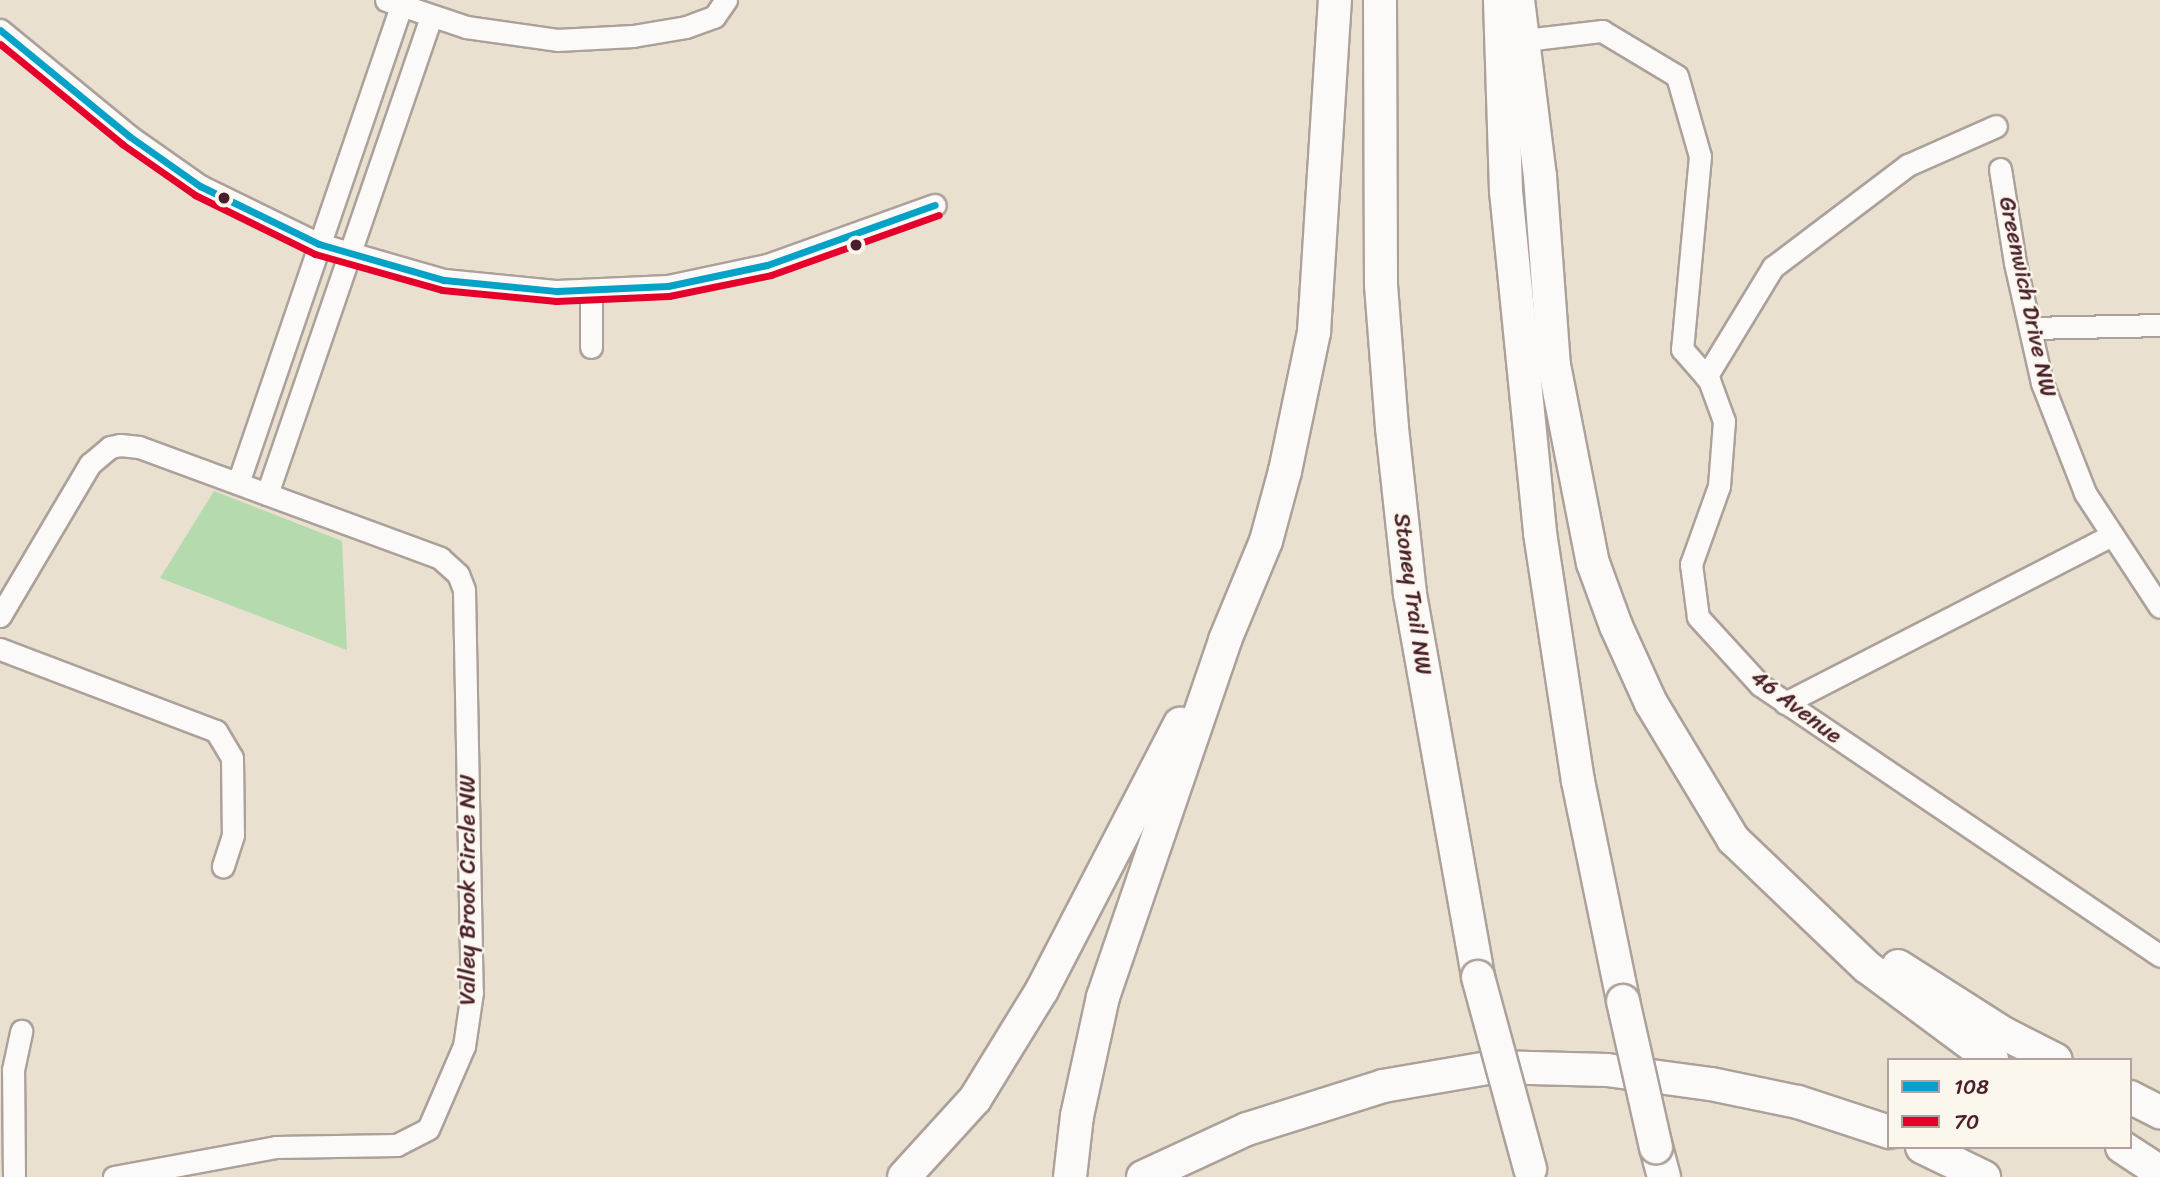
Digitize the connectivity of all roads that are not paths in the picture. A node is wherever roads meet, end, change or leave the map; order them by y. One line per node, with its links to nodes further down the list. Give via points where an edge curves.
1 (726, 0): 7 (street, via 706,21 654,34 595,40 522,37)
2 (1335, 0): 25 (highway, via 1314,332 1266,541)
3 (1380, 0): 40 (highway, Stoney Trail NW, bridge, via 1381,285 1414,619 1478,977)
4 (1500, 0): 46 (highway, bridge, via 1506,191 1540,533 1578,782)
5 (1518, 0): 9 (highway)
6 (393, 3): 7 (street); 13 (street)
7 (431, 17): 14 (street)
8 (0, 30): 13 (street, via 129,136 200,186)
9 (1525, 40): 19 (street, 46 Avenue, via 1602,32 1676,76 1700,156 1682,349); 29 (highway, via 1554,365 1594,564 1651,703 1690,771 1733,839)
10 (1996, 126): 19 (street, via 1908,164 1773,267)
11 (2000, 169): 17 (street, Greenwich Drive NW)
12 (936, 205): 15 (street, via 743,271 668,286)
13 (319, 244): 14 (street); 20 (street)
14 (348, 255): 15 (street, via 486,287); 21 (street)
15 (590, 291): 18 (street)
16 (2160, 325): 17 (street)
17 (2030, 328): 22 (street, Greenwich Drive NW, via 2059,429 2085,493)
18 (591, 347)
19 (1706, 377): 27 (street, 46 Avenue, via 1724,421 1719,486 1691,564 1698,617 1760,685)
20 (238, 483): 21 (street, Valley Brook Circle NW); 24 (street, Valley Brook Circle NW, via 139,447 110,447 90,464)
21 (267, 494): 42 (street, Valley Brook Circle NW, via 440,558 462,582 472,980 464,1046 428,1129 407,1143 276,1147)
22 (2112, 536): 23 (street, Greenwich Drive NW); 27 (street)
23 (2160, 607)
24 (0, 616)
25 (1226, 640): 43 (highway, via 1042,990 975,1099); 44 (highway, via 1103,997 1077,1116)
26 (0, 649): 28 (street, via 216,731 232,758 233,835)
27 (1785, 703): 30 (street, 46 Avenue)
28 (223, 866)
29 (1792, 900): 32 (highway, via 1867,967); 33 (highway, via 2003,1033)
30 (2160, 957)
31 (20, 1031): 41 (street, via 13,1070)
32 (1989, 1058)
33 (2052, 1058)
34 (2132, 1098): 35 (highway)
35 (2160, 1112)
36 (1887, 1131): 45 (highway, via 1798,1102 1712,1084 1608,1069 1493,1067 1383,1086 1247,1129)
37 (1926, 1149): 47 (highway)
38 (2125, 1149): 39 (highway)
39 (2160, 1171)
40 (1532, 1173)
41 (14, 1177)
42 (114, 1177)
43 (904, 1177)
44 (1070, 1177)
45 (1143, 1177)
46 (1664, 1177)
47 (1984, 1177)

